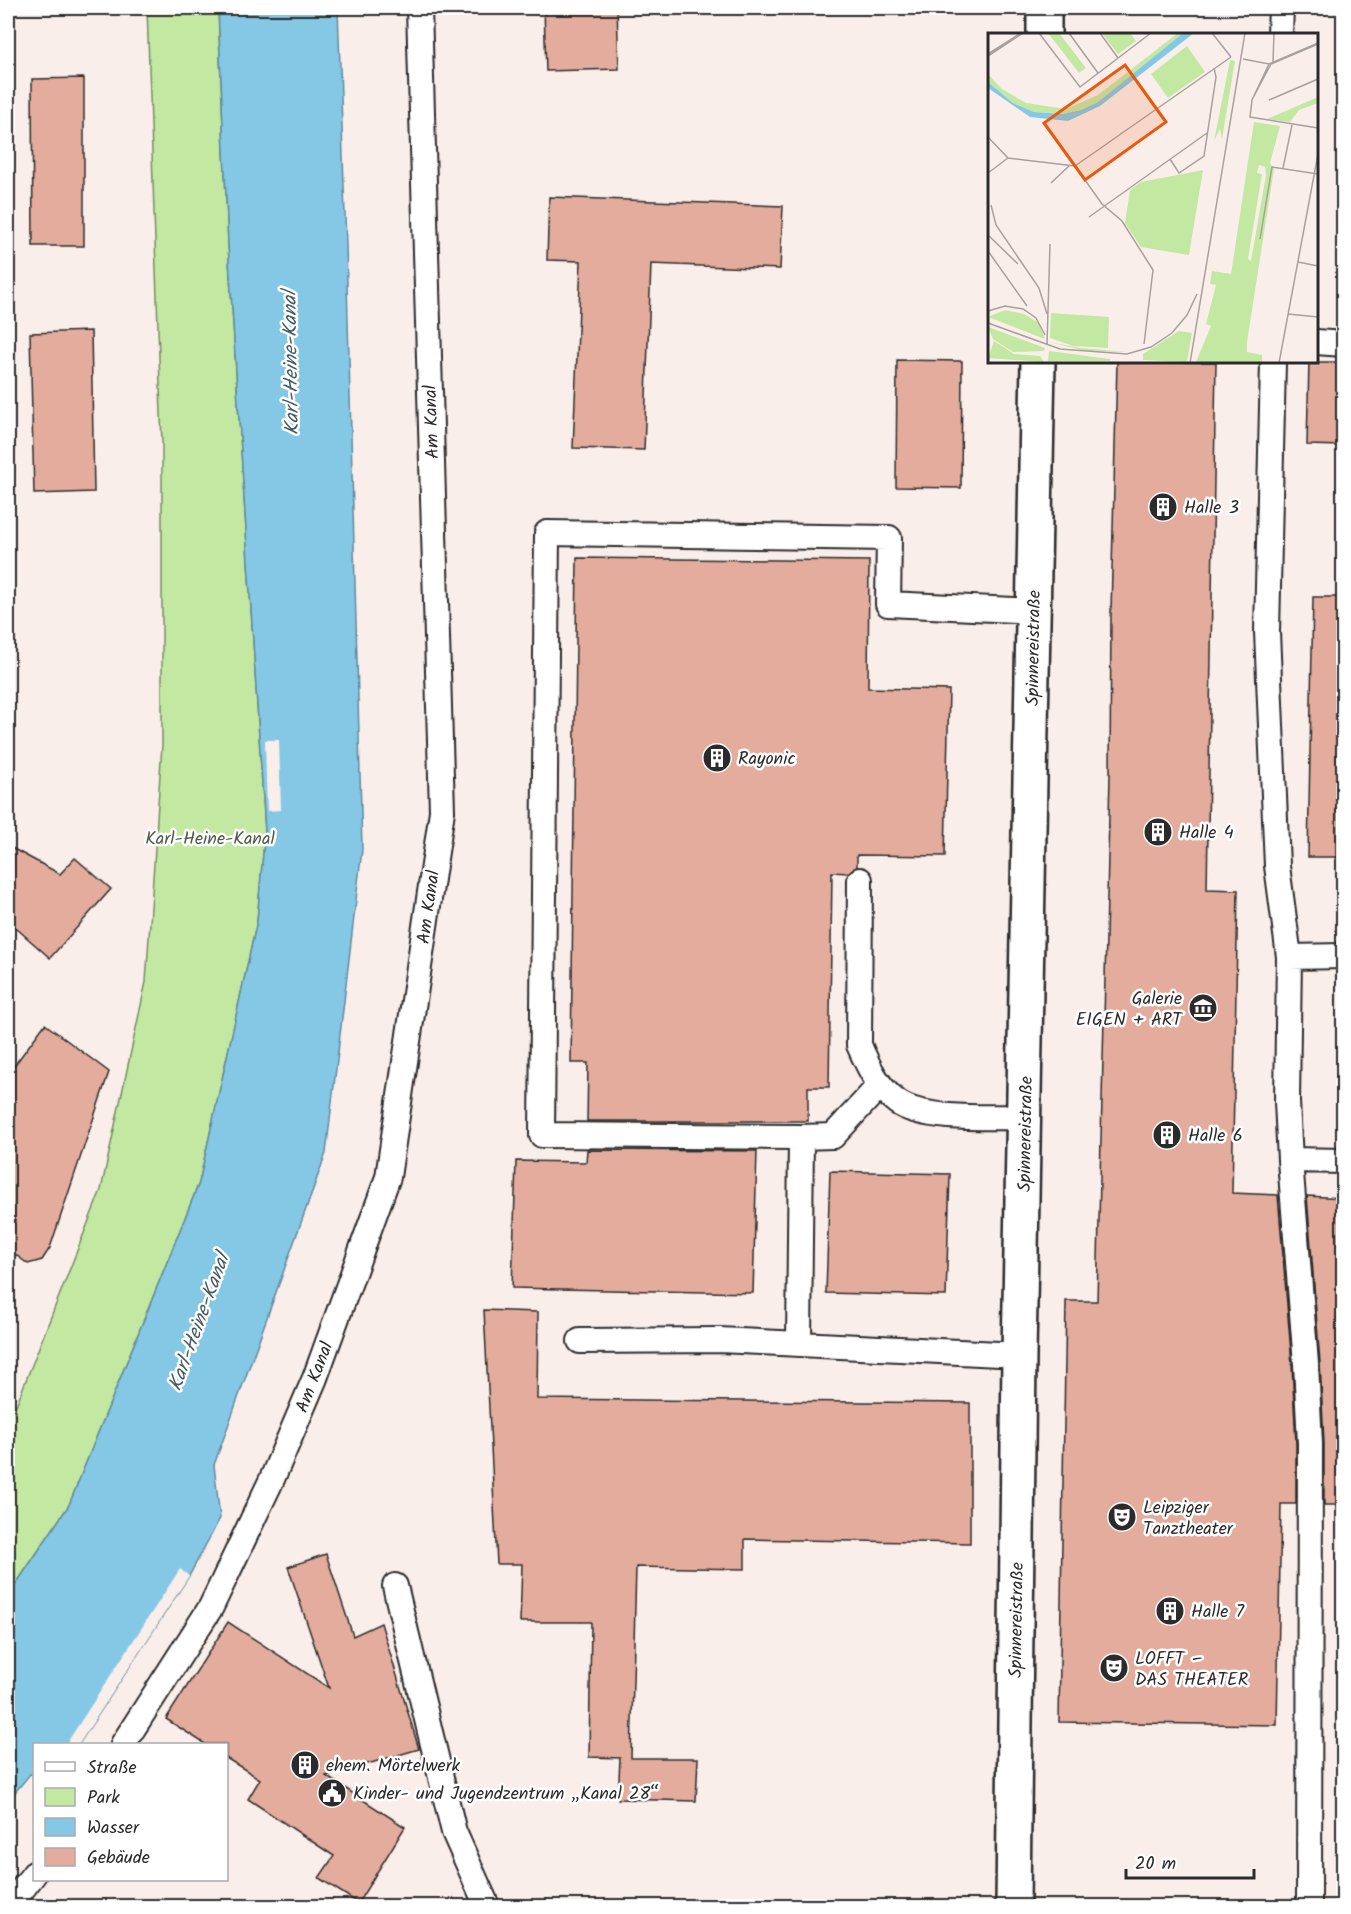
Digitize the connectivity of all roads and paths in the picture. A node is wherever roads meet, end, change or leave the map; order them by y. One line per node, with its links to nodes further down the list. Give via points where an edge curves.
1 (419, 8): 23 (lane, Am Kanal, via 442,811 388,1177 315,1378 272,1479 211,1607)
2 (1044, 8): 4 (street)
3 (1281, 8): 5 (lane)
4 (1044, 33)
5 (1280, 33)
6 (1318, 342): 7 (lane)
7 (1344, 344)
8 (1038, 363): 10 (street, Spinnereistraße)
9 (1273, 363): 13 (lane, via 1268,632 1277,867)
10 (1034, 611): 15 (street, Spinnereistraße); 16 (lane, via 888,604 889,538 547,533 542,1135)
11 (860, 880): 14 (lane, via 859,1045)
12 (1344, 956): 13 (lane)
13 (1288, 957): 17 (lane)
14 (880, 1085): 15 (lane, via 898,1103 924,1113); 16 (lane, via 833,1136)
15 (1025, 1117): 21 (street, Spinnereistraße)
16 (801, 1137): 20 (lane)
17 (1290, 1160): 18 (lane); 28 (lane, via 1310,1444)
18 (1344, 1161)
19 (580, 1341): 20 (lane)
20 (798, 1344): 21 (lane)
21 (1019, 1355): 27 (street, Spinnereistraße)
22 (395, 1586): 26 (lane, via 454,1832)
23 (124, 1743)
24 (33, 1875): 25 (lane)
25 (9, 1906)
26 (487, 1906)
27 (1013, 1906)
28 (1309, 1906)

